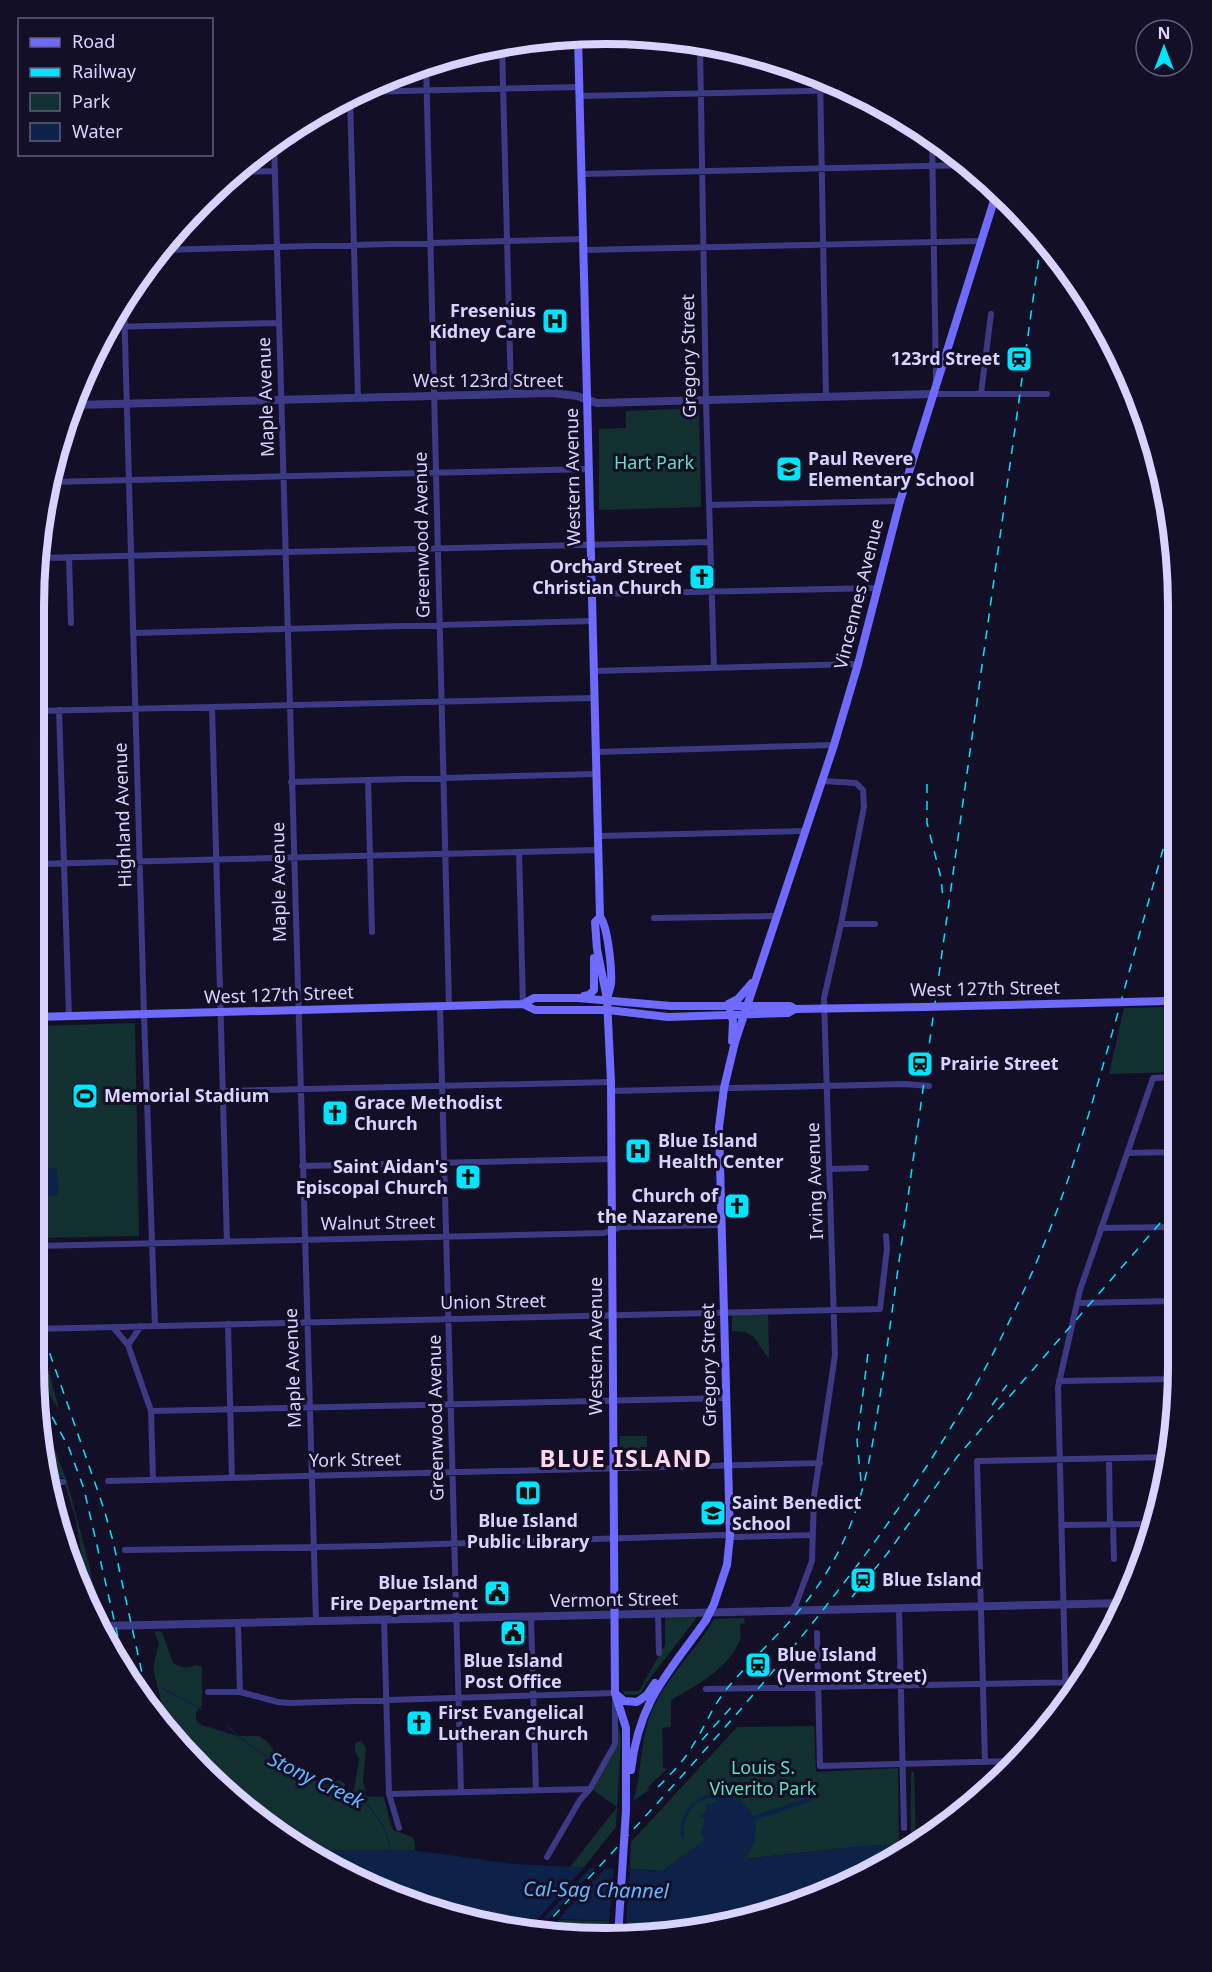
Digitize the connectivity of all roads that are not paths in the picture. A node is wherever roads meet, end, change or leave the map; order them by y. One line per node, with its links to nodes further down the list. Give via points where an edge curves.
1 (578, 45): 11 (main road, Western Avenue)
2 (700, 51): 12 (street, Gregory Street)
3 (502, 53): 6 (street)
4 (426, 73): 9 (street, Greenwood Avenue)
5 (820, 86): 7 (street)
6 (504, 89): 9 (street); 11 (street); 26 (street)
7 (820, 90): 8 (street); 12 (street); 18 (street)
8 (830, 90)
9 (427, 91): 10 (street); 28 (street, Greenwood Avenue)
10 (379, 92)
11 (580, 92): 12 (street); 22 (main road, Western Avenue)
12 (701, 93): 20 (street, Gregory Street)
13 (350, 106): 29 (street)
14 (932, 148): 17 (street)
15 (274, 152): 19 (street, Maple Avenue)
16 (955, 165): 17 (street)
17 (932, 166): 18 (street); 27 (street)
18 (822, 168): 20 (street); 30 (street)
19 (274, 171): 21 (street); 31 (street, Maple Avenue)
20 (702, 171): 22 (street); 32 (street, Gregory Street)
21 (249, 172)
22 (582, 174): 24 (main road, Western Avenue)
23 (994, 199): 25 (main road, Vincennes Avenue)
24 (584, 239): 26 (street); 34 (main road, Western Avenue)
25 (981, 241): 27 (street); 40 (main road, Vincennes Avenue)
26 (507, 242): 28 (street); 41 (street)
27 (934, 242): 30 (street); 40 (street)
28 (430, 243): 29 (street); 45 (street, Greenwood Avenue)
29 (354, 245): 31 (street); 47 (street)
30 (823, 245): 32 (street); 46 (street)
31 (277, 247): 33 (street); 37 (street, Maple Avenue)
32 (703, 248): 34 (street); 50 (street, Gregory Street)
33 (171, 250)
34 (584, 250): 49 (main road, Western Avenue)
35 (991, 314): 43 (street)
36 (125, 316): 39 (street, Highland Avenue)
37 (279, 324): 39 (street); 48 (street, Maple Avenue)
38 (118, 327): 39 (street)
39 (125, 327): 51 (street, Highland Avenue)
40 (936, 379): 42 (main road, Vincennes Avenue)
41 (511, 394): 45 (street, West 123rd Street); 49 (street, West 123rd Street, via 552,393)
42 (932, 394): 43 (street, West 123rd Street); 46 (street, West 123rd Street); 58 (main road, Vincennes Avenue)
43 (981, 394): 44 (street, West 123rd Street)
44 (1047, 394)
45 (434, 396): 47 (street, West 123rd Street); 54 (street, Greenwood Avenue)
46 (826, 397): 50 (street, West 123rd Street)
47 (358, 398): 48 (street, West 123rd Street)
48 (280, 400): 51 (street, West 123rd Street); 55 (street, Maple Avenue)
49 (588, 400): 50 (street, West 123rd Street); 53 (main road, Western Avenue)
50 (706, 400): 59 (street, Gregory Street)
51 (127, 404): 52 (street, West 123rd Street); 56 (street, Highland Avenue)
52 (81, 405)
53 (589, 469): 54 (street); 61 (main road, Western Avenue)
54 (436, 472): 55 (street); 62 (street, Greenwood Avenue)
55 (283, 476): 56 (street); 63 (street, Maple Avenue)
56 (129, 480): 57 (street); 64 (street, Highland Avenue)
57 (58, 482)
58 (900, 501): 59 (street); 67 (main road, Vincennes Avenue)
59 (709, 504): 60 (street, Gregory Street)
60 (710, 542): 61 (street); 68 (street, Gregory Street)
61 (590, 545): 62 (street); 69 (main road, Western Avenue)
62 (438, 549): 63 (street); 72 (street, Greenwood Avenue)
63 (285, 552): 64 (street); 73 (street, Maple Avenue)
64 (131, 556): 66 (street); 74 (street, Highland Avenue)
65 (46, 558): 66 (street)
66 (69, 558): 71 (street)
67 (877, 588): 68 (street); 75 (main road, Vincennes Avenue)
68 (711, 592): 69 (street); 76 (street, Gregory Street)
69 (592, 594): 70 (main road, Western Avenue)
70 (592, 621): 72 (street); 77 (main road, Western Avenue)
71 (71, 623)
72 (440, 625): 73 (street); 79 (street, Greenwood Avenue)
73 (287, 629): 74 (street); 80 (street, Maple Avenue)
74 (133, 633): 82 (street, Highland Avenue)
75 (858, 664): 76 (street); 85 (main road, Vincennes Avenue)
76 (714, 668): 77 (street)
77 (594, 671): 78 (main road, Western Avenue)
78 (594, 698): 79 (street); 86 (main road, Western Avenue)
79 (442, 701): 80 (street); 88 (street, Greenwood Avenue)
80 (289, 705): 81 (street); 91 (street, Maple Avenue)
81 (212, 707): 82 (street); 99 (street)
82 (135, 709): 83 (street); 100 (street, Highland Avenue)
83 (59, 710): 84 (street); 102 (street)
84 (44, 711)
85 (834, 745): 86 (street); 90 (main road, Vincennes Avenue)
86 (596, 752): 87 (main road, Western Avenue)
87 (596, 774): 88 (street); 93 (main road, Western Avenue)
88 (444, 778): 89 (street); 96 (street, Greenwood Avenue)
89 (368, 780): 91 (street); 97 (street)
90 (823, 781): 92 (main road, Vincennes Avenue); 106 (street, Irving Avenue, via 856,783 864,795 864,813)
91 (291, 782): 98 (street, Maple Avenue)
92 (806, 831): 93 (street); 104 (main road, Vincennes Avenue)
93 (598, 836): 94 (main road, Western Avenue)
94 (598, 850): 95 (street); 103 (main road, Western Avenue)
95 (519, 852): 96 (street); 114 (street)
96 (445, 854): 97 (street); 117 (street, Greenwood Avenue)
97 (370, 856): 98 (street); 108 (street)
98 (293, 858): 99 (street); 121 (street, Maple Avenue)
99 (217, 860): 100 (street); 122 (street)
100 (140, 862): 102 (street); 124 (street, Highland Avenue)
101 (44, 864): 102 (street)
102 (64, 864): 127 (street)
103 (600, 916): 109 (main road, Western Avenue, via 595,922); 112 (main road, Western Avenue, via 609,959 611,984)
104 (776, 916): 105 (street); 110 (main road, Vincennes Avenue)
105 (654, 918)
106 (841, 924): 107 (street); 119 (street, Irving Avenue)
107 (875, 924)
108 (372, 932)
109 (597, 949): 111 (main road, via 594,990); 112 (main road, Western Avenue)
110 (756, 977): 115 (main road, via 738,999); 116 (main road, Vincennes Avenue)
111 (578, 998): 112 (main road, West 127th Street); 114 (main road, West 127th Street, via 534,998)
112 (607, 999): 115 (main road, West 127th Street, via 671,1006); 120 (main road, Western Avenue)
113 (1168, 1001): 119 (main road, West 127th Street, bridge)
114 (524, 1004): 117 (main road, West 127th Street); 120 (main road, West 127th Street, via 535,1010)
115 (725, 1005): 116 (main road, West 127th Street); 125 (main road)
116 (747, 1005): 118 (main road, West 127th Street); 123 (main road, Gregory Street)
117 (445, 1006): 121 (main road, West 127th Street); 130 (street, Greenwood Avenue)
118 (795, 1009): 119 (main road, West 127th Street); 123 (main road, West 127th Street, via 788,1013)
119 (824, 1009): 132 (street, Irving Avenue)
120 (608, 1010): 125 (main road, West 127th Street, via 668,1017); 131 (main road, Western Avenue)
121 (297, 1011): 122 (main road, West 127th Street); 135 (street, Maple Avenue)
122 (220, 1013): 124 (main road, West 127th Street); 136 (street)
123 (744, 1014): 125 (main road, West 127th Street); 128 (main road, Gregory Street)
124 (144, 1015): 127 (main road, West 127th Street); 152 (street, Highland Avenue)
125 (731, 1015): 128 (main road)
126 (44, 1017): 127 (main road, West 127th Street)
127 (69, 1017)
128 (732, 1053): 134 (main road, Gregory Street)
129 (1168, 1077): 138 (street, via 1152,1078)
130 (442, 1086): 131 (street); 135 (street); 140 (street, Greenwood Avenue)
131 (611, 1086): 134 (street); 139 (main road, Western Avenue)
132 (827, 1086): 133 (street); 134 (street); 142 (street, Irving Avenue)
133 (929, 1086)
134 (724, 1088): 144 (main road, Gregory Street, via 719,1127)
135 (299, 1089): 136 (street); 141 (street, Maple Avenue)
136 (222, 1091): 151 (street)
137 (1168, 1152): 138 (street)
138 (1127, 1153): 146 (street)
139 (612, 1159): 140 (street); 147 (main road, Western Avenue)
140 (445, 1164): 141 (street); 149 (street, Greenwood Avenue)
141 (302, 1167): 150 (street, Maple Avenue)
142 (830, 1168): 143 (street); 156 (street, Irving Avenue)
143 (866, 1168)
144 (722, 1225): 147 (street, Walnut Street); 157 (main road, Gregory Street)
145 (1168, 1227): 146 (street)
146 (1101, 1228): 155 (street)
147 (612, 1230): 149 (street, Walnut Street); 158 (main road, Western Avenue)
148 (886, 1236): 156 (street, Union Street, via 880,1309)
149 (447, 1237): 150 (street, Walnut Street); 159 (street, Greenwood Avenue)
150 (304, 1240): 151 (street, Walnut Street); 160 (street, Maple Avenue)
151 (227, 1242): 152 (street, Walnut Street)
152 (152, 1244): 153 (street, Walnut Street); 163 (street, Highland Avenue)
153 (44, 1246)
154 (1168, 1301): 155 (street)
155 (1077, 1303): 168 (street)
156 (834, 1310): 157 (street, Union Street); 178 (street, Irving Avenue, via 835,1355)
157 (724, 1312): 158 (street, Union Street); 169 (main road, Gregory Street)
158 (612, 1314): 159 (street, Union Street); 170 (main road, Western Avenue)
159 (449, 1318): 160 (street, Union Street); 171 (street, Greenwood Avenue)
160 (306, 1322): 161 (street, Union Street); 172 (street, Maple Avenue)
161 (228, 1324): 163 (street, Union Street); 173 (street)
162 (141, 1326): 163 (street, Union Street); 164 (street, Union Street); 166 (street)
163 (155, 1326)
164 (113, 1327): 165 (street, Union Street); 166 (street)
165 (44, 1329)
166 (128, 1345): 174 (street)
167 (1168, 1379): 168 (street)
168 (1059, 1381): 177 (street)
169 (726, 1398): 170 (street); 179 (main road, Gregory Street)
170 (612, 1400): 171 (street); 180 (main road, Western Avenue)
171 (451, 1404): 172 (street); 181 (street, Greenwood Avenue)
172 (309, 1407): 173 (street); 182 (street, Maple Avenue)
173 (231, 1409): 174 (street); 183 (street)
174 (151, 1411): 184 (street)
175 (1161, 1457): 176 (street)
176 (1108, 1459): 177 (street); 189 (street)
177 (1059, 1460): 188 (street); 200 (street, via 977,1461)
178 (820, 1463): 179 (street, York Street); 191 (street, Irving Avenue)
179 (728, 1466): 180 (street, York Street); 192 (main road, Gregory Street)
180 (612, 1469): 181 (street, York Street); 193 (main road, Western Avenue)
181 (453, 1473): 182 (street, York Street); 194 (street, Greenwood Avenue)
182 (311, 1476): 183 (street, York Street); 195 (street, Maple Avenue)
183 (232, 1478): 184 (street, York Street)
184 (153, 1480): 185 (street, York Street)
185 (108, 1481)
186 (56, 1482): 187 (street)
187 (63, 1482)
188 (1061, 1524): 189 (street); 199 (street)
189 (1111, 1524): 190 (street); 197 (street)
190 (1146, 1524)
191 (813, 1535): 192 (street); 202 (street, Irving Avenue, via 810,1571)
192 (730, 1536): 193 (street); 213 (main road, Gregory Street, bridge, via 727,1565 714,1604)
193 (613, 1539): 194 (street); 204 (main road, Western Avenue)
194 (454, 1543): 195 (street); 206 (street, Greenwood Avenue)
195 (313, 1546): 196 (street); 208 (street, Maple Avenue)
196 (124, 1550)
197 (1114, 1559)
198 (1116, 1603): 199 (street, Vermont Street)
199 (1063, 1604): 200 (street, Vermont Street); 214 (street)
200 (980, 1606): 201 (street, Vermont Street); 216 (street)
201 (899, 1608): 202 (street, Vermont Street); 217 (street)
202 (791, 1611): 203 (street, Vermont Street)
203 (658, 1614): 204 (street, Vermont Street); 212 (street)
204 (613, 1615): 205 (street, Vermont Street); 223 (main road, Western Avenue)
205 (531, 1617): 206 (street, Vermont Street); 224 (street)
206 (456, 1619): 207 (street, Vermont Street); 225 (street, Greenwood Avenue)
207 (384, 1620): 208 (street, Vermont Street); 226 (street)
208 (315, 1622): 209 (street, Vermont Street)
209 (238, 1623): 210 (street, Vermont Street); 222 (street)
210 (108, 1626)
211 (817, 1632): 218 (street)
212 (659, 1653)
213 (680, 1654): 223 (main road, via 641,1700 624,1701); 230 (main road, Gregory Street, via 642,1720)
214 (1065, 1682): 215 (street); 216 (street); 220 (street)
215 (1072, 1682)
216 (982, 1684): 217 (street); 228 (street)
217 (901, 1686): 218 (street); 229 (street)
218 (818, 1687): 219 (street); 229 (street, via 820,1766)
219 (706, 1689)
220 (1065, 1690)
221 (208, 1692): 222 (street)
222 (240, 1692): 226 (street, via 284,1702)
223 (615, 1693): 224 (street); 230 (main road, Western Avenue, via 626,1728); 231 (street, Western Avenue, via 615,1744)
224 (533, 1695): 225 (street); 232 (street)
225 (459, 1697): 226 (street); 233 (street, Greenwood Avenue)
226 (386, 1700): 234 (street)
227 (1007, 1761): 228 (street)
228 (985, 1762): 229 (street)
229 (903, 1764): 236 (street)
230 (628, 1788): 238 (main road, Gregory Street, bridge)
231 (590, 1789): 232 (street); 237 (street)
232 (536, 1790): 233 (street)
233 (461, 1792): 234 (street)
234 (389, 1794): 235 (street)
235 (399, 1828)
236 (904, 1828)
237 (547, 1857)
238 (619, 1928)

